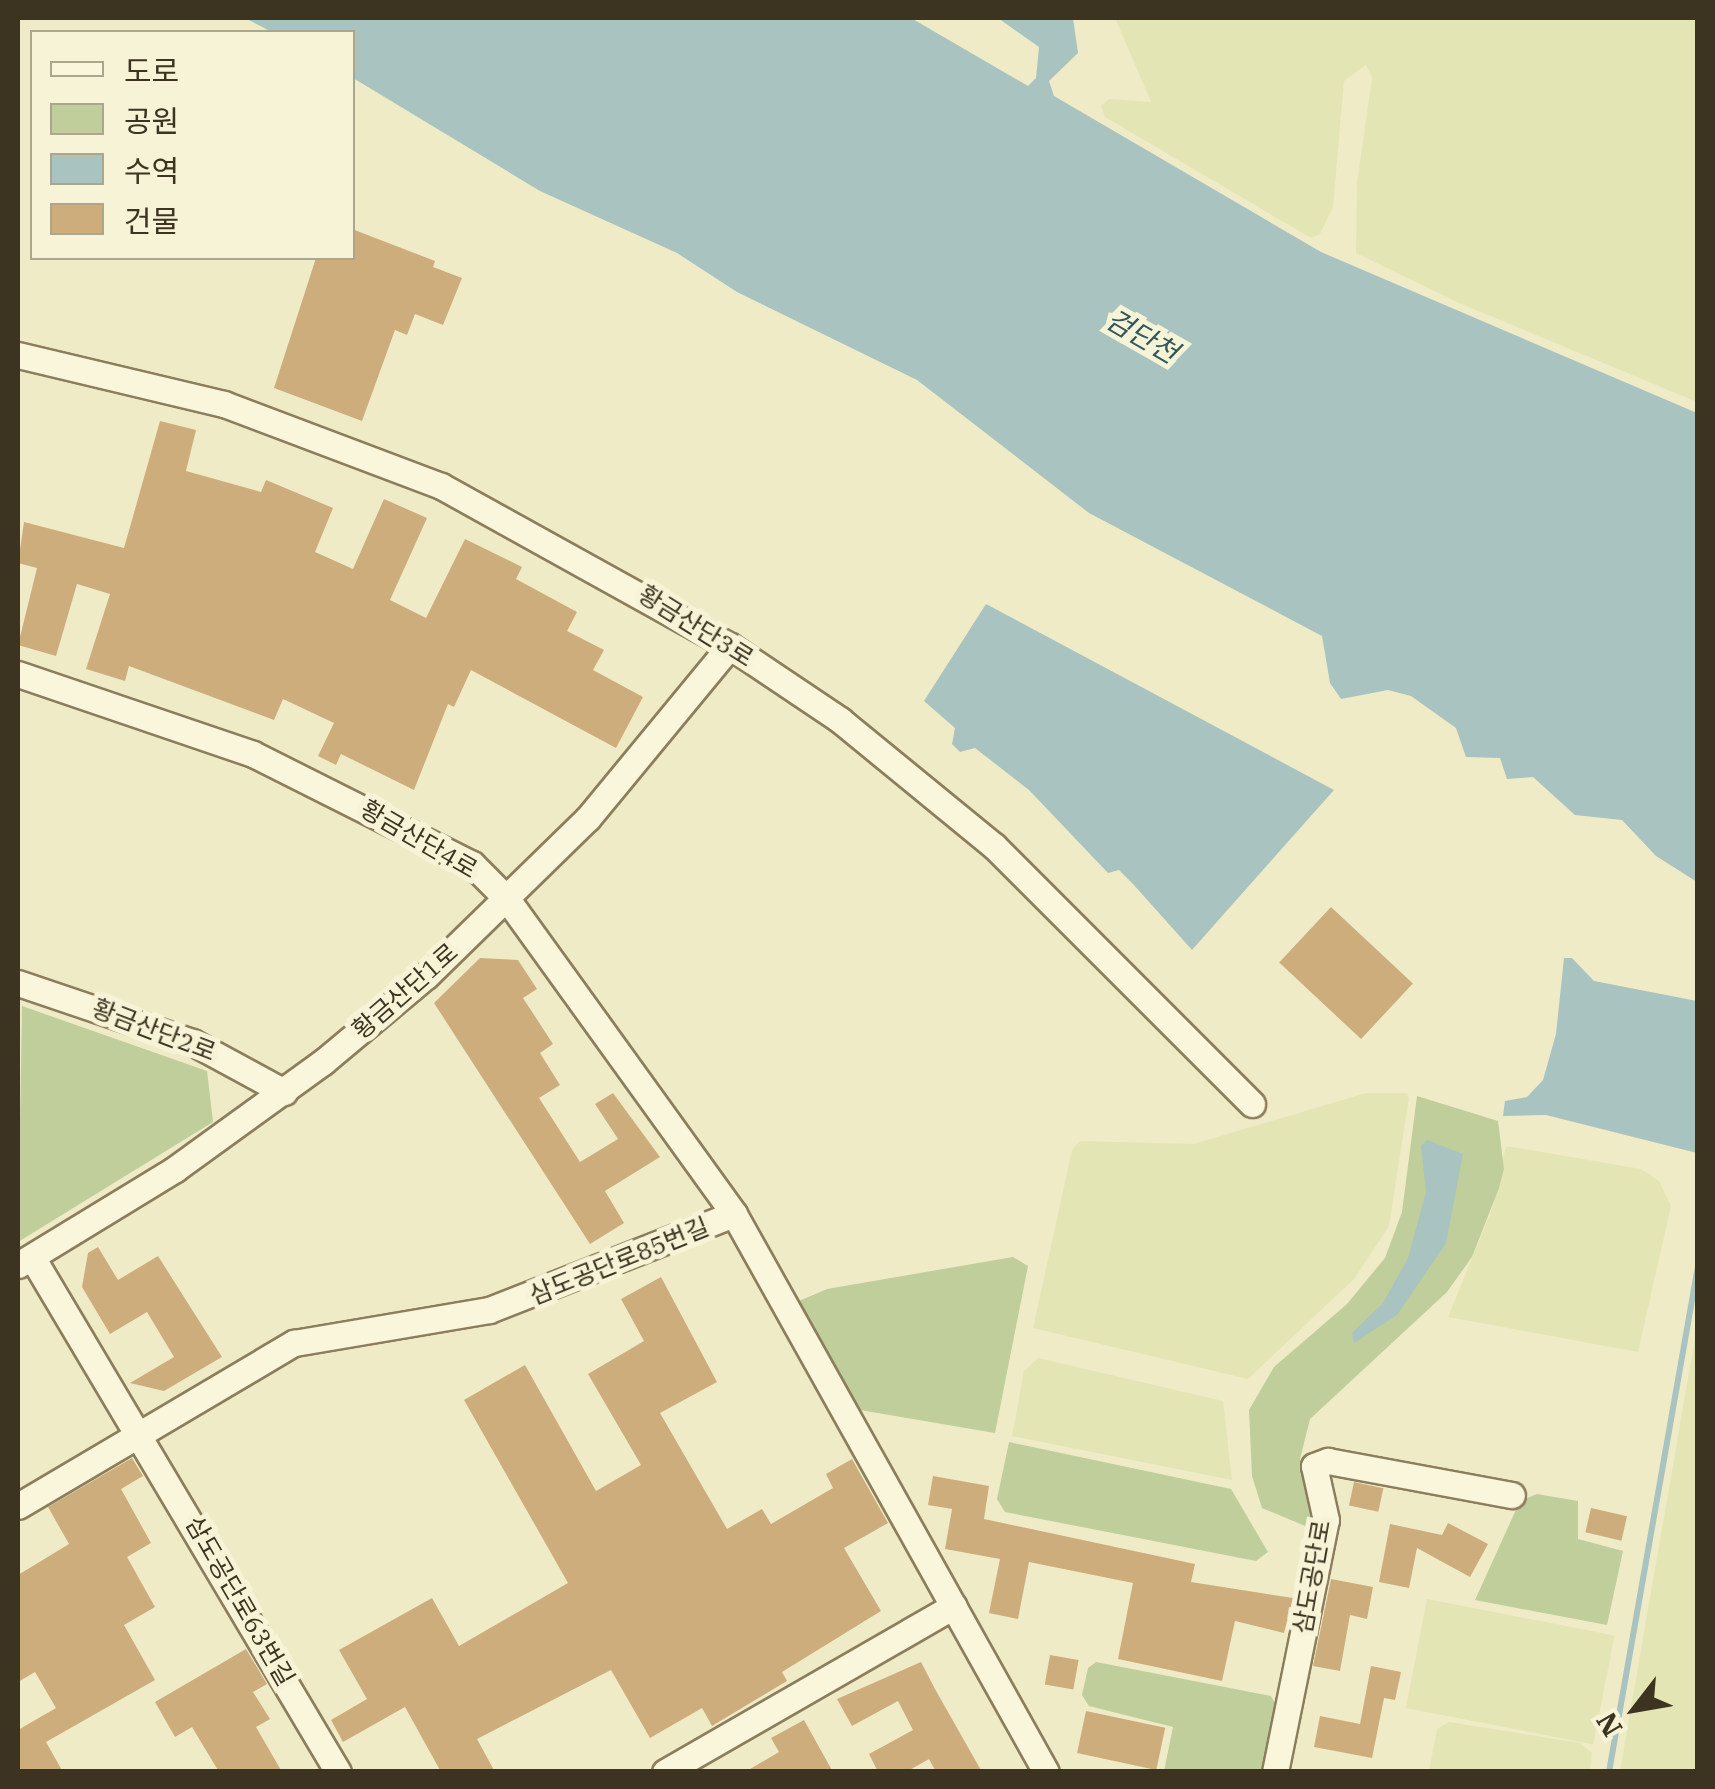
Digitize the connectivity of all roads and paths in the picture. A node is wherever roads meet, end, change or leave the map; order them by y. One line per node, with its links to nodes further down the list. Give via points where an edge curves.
1 (18, 354): 2 (street, 황금산단3로, via 224,404 441,486)
2 (730, 646): 4 (street, 황금산단1로, via 588,818); 7 (street, 황금산단3로, via 840,720 994,846)
3 (18, 674): 4 (street, 황금산단4로, via 253,754 453,852)
4 (507, 899): 6 (street, 황금산단1로); 8 (street, 황금산단4로)
5 (18, 983): 6 (street, 황금산단2로, via 192,1042)
6 (284, 1092): 9 (street, 황금산단1로, via 176,1169)
7 (1252, 1104)
8 (734, 1214): 10 (street, 삼도공단로85번길, via 488,1310 294,1343); 13 (street, 삼도공단로85번길)
9 (25, 1261): 10 (street, 삼도공단로63번길)
10 (142, 1431): 12 (street, 삼도공단로85번길); 14 (street, 삼도공단로63번길)
11 (1512, 1495): 17 (street, 삼도공단로, via 1328,1461 1314,1466 1326,1520)
12 (18, 1506)
13 (954, 1606): 15 (street); 16 (street, 삼도공단로85번길)
14 (338, 1772)
15 (665, 1772)
16 (1046, 1772)
17 (1275, 1772)

